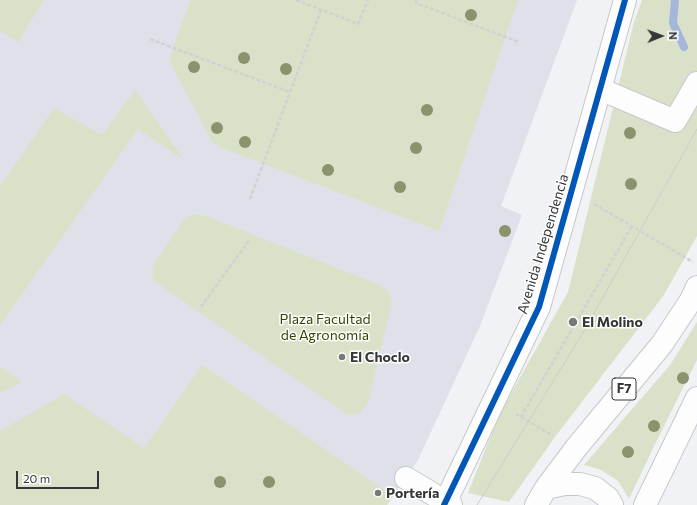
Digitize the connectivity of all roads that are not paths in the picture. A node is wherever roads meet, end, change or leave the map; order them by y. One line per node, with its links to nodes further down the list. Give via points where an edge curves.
1 (626, 0): 3 (main road, Avenida Independencia)
2 (697, 83): 3 (main road, via 675,120)
3 (600, 89): 8 (main road, Avenida Independencia, via 539,307)
4 (697, 287): 7 (main road, F7, via 662,344 602,415)
5 (697, 398): 10 (main road)
6 (406, 478): 8 (main road)
7 (541, 497): 9 (main road, via 565,484 580,484 595,488 608,498)
8 (447, 504)
9 (612, 505)
10 (645, 505)

